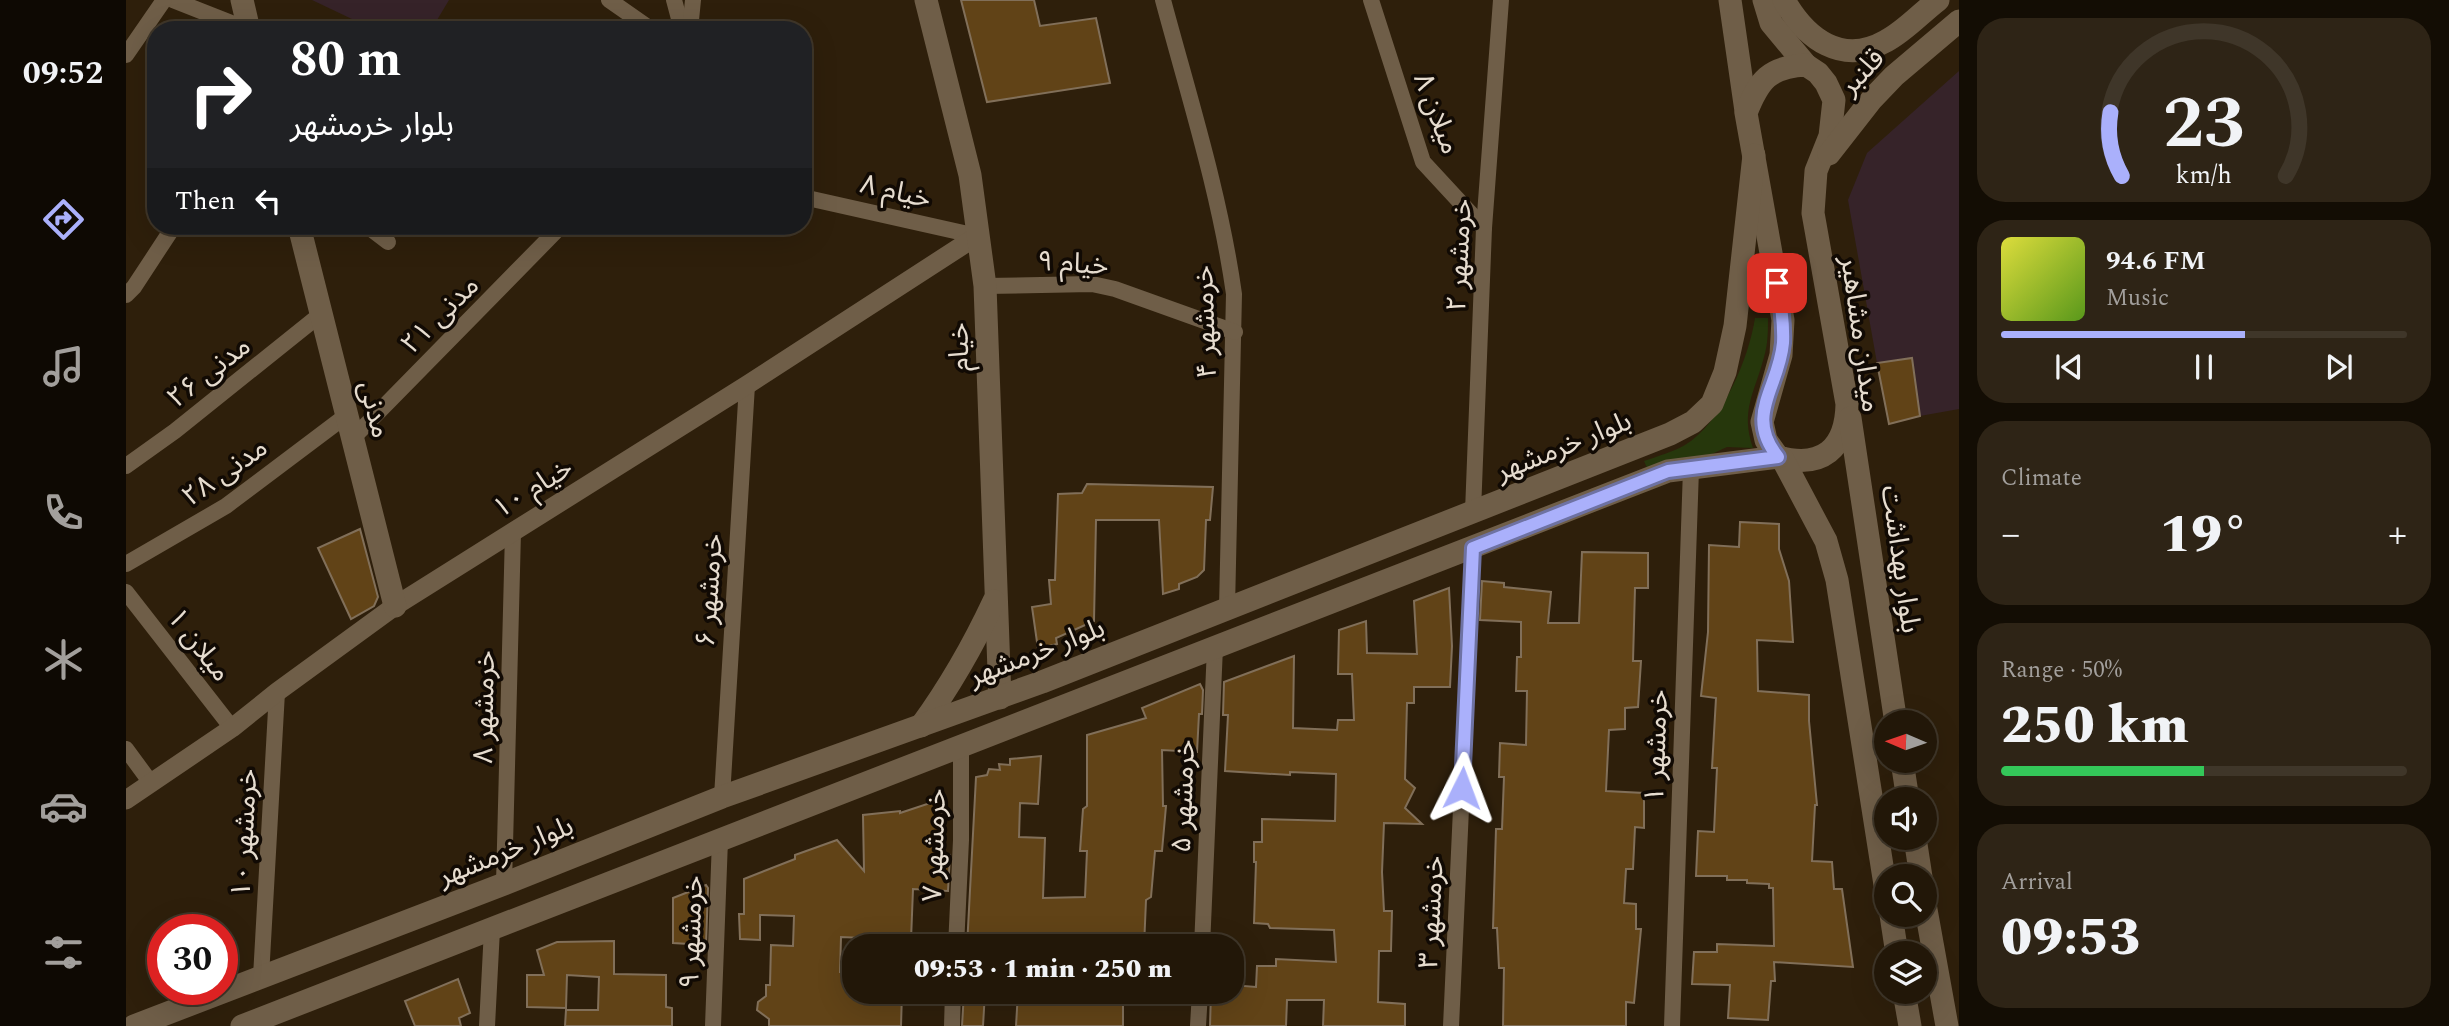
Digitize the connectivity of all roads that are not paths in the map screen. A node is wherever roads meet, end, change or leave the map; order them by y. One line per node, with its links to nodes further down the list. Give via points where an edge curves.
1 (164, 0): 15 (street)
2 (173, 0): 16 (street)
3 (609, 0): 18 (street)
4 (674, 0): 19 (street)
5 (693, 0): 20 (street)
6 (926, 0): 34 (main road, خیام, via 970,175)
7 (1163, 0): 39 (street, خرمشهر ۴, via 1228,250)
8 (1371, 0): 29 (street, میلان ۸, via 1423,162)
9 (1501, 0): 29 (street, خرمشهر ۲)
10 (1730, 0): 25 (main road)
11 (1764, 0): 24 (main road, via 1771,23)
12 (1784, 0): 13 (main road, قلنبر, via 1804,29 1819,41 1859,51 1889,40)
13 (1938, 0)
14 (244, 2): 17 (main road)
15 (149, 21)
16 (226, 21)
17 (247, 21)
18 (639, 21)
19 (680, 21)
20 (691, 21)
21 (1959, 21): 27 (main road, قلنبر, via 1872,99)
22 (147, 25): 23 (street)
23 (126, 55)
24 (1806, 65): 25 (main road, via 1772,73 1754,91); 27 (main road, میدان مشاهیر, via 1826,83 1834,100 1830,136)
25 (1746, 113): 26 (main road)
26 (1754, 155): 44 (main road, via 1783,320 1779,366 1762,422 1766,440); 47 (main road, بلوار خرمشهر, via 1735,326 1712,404 1693,422 1670,434)
27 (1816, 171): 41 (main road, میدان مشاهیر, via 1813,213)
28 (812, 199): 34 (street, خیام ۸)
29 (1484, 228): 47 (street, خرمشهر ۲)
30 (168, 235): 37 (street)
31 (301, 235): 38 (main road, مدنی)
32 (379, 235): 35 (street)
33 (552, 235): 43 (street, مدنی ۲۱)
34 (977, 236): 36 (main road, خیام); 40 (street, خیام ۱۰)
35 (388, 242)
36 (985, 286): 39 (street, خیام ۹, via 1103,287); 52 (main road, خیام)
37 (126, 295)
38 (321, 314): 42 (main road, مدنی); 45 (street, مدنی ۲۶)
39 (1235, 332): 54 (street, خرمشهر ۴)
40 (747, 385): 48 (street, خیام ۱۰); 64 (street, خرمشهر ۶)
41 (1847, 404): 44 (main road, میدان مشاهیر, via 1844,431 1825,455 1800,461); 58 (main road, بلوار بهداشت)
42 (347, 415): 43 (main road, مدنی); 50 (street, مدنی ۲۸, via 226,506)
43 (353, 438): 53 (main road, مدنی)
44 (1780, 457): 46 (main road); 67 (main road, via 1826,541 1837,580)
45 (126, 466)
46 (1691, 469): 49 (main road, via 1668,471); 86 (street, خرمشهر ۱)
47 (1473, 512): 49 (main road); 54 (main road, بلوار خرمشهر)
48 (513, 532): 53 (street, خیام ۱۰); 68 (street, خرمشهر ۸)
49 (1473, 548): 55 (main road); 85 (street, خرمشهر ۳)
50 (126, 564)
51 (126, 592): 60 (street, میلان ۱)
52 (997, 595): 57 (main road, خیام); 59 (main road, via 949,687)
53 (395, 606): 56 (street, خیام ۱۰)
54 (1227, 608): 57 (main road, بلوار خرمشهر)
55 (1215, 647): 61 (main road); 73 (street, خرمشهر ۵)
56 (277, 692): 60 (street, خیام ۱۰); 75 (street, خرمشهر ۱۰)
57 (1000, 698): 59 (main road, بلوار خرمشهر)
58 (1894, 710)
59 (921, 726): 64 (main road, بلوار خرمشهر)
60 (232, 728): 63 (street, خیام ۱۰)
61 (961, 746): 66 (main road); 72 (street, خرمشهر ۷)
62 (126, 749): 63 (street)
63 (150, 783): 65 (street, خیام ۱۰)
64 (722, 797): 68 (main road, بلوار خرمشهر)
65 (126, 800)
66 (720, 840): 71 (main road); 82 (street, خرمشهر ۹)
67 (1882, 864)
68 (504, 884): 69 (main road, بلوار خرمشهر)
69 (390, 927): 74 (main road); 75 (main road, بلوار خرمشهر)
70 (1929, 927): 88 (main road)
71 (492, 929): 74 (main road); 81 (street)
72 (957, 934)
73 (1203, 934)
74 (394, 967): 79 (main road)
75 (261, 976): 80 (main road, بلوار خرمشهر)
76 (953, 1004): 83 (street)
77 (1199, 1004): 84 (street)
78 (1906, 1004): 87 (main road)
79 (253, 1024)
80 (134, 1026)
81 (487, 1026)
82 (713, 1026)
83 (952, 1026)
84 (1198, 1026)
85 (1451, 1026)
86 (1672, 1026)
87 (1910, 1026)
88 (1947, 1026)

